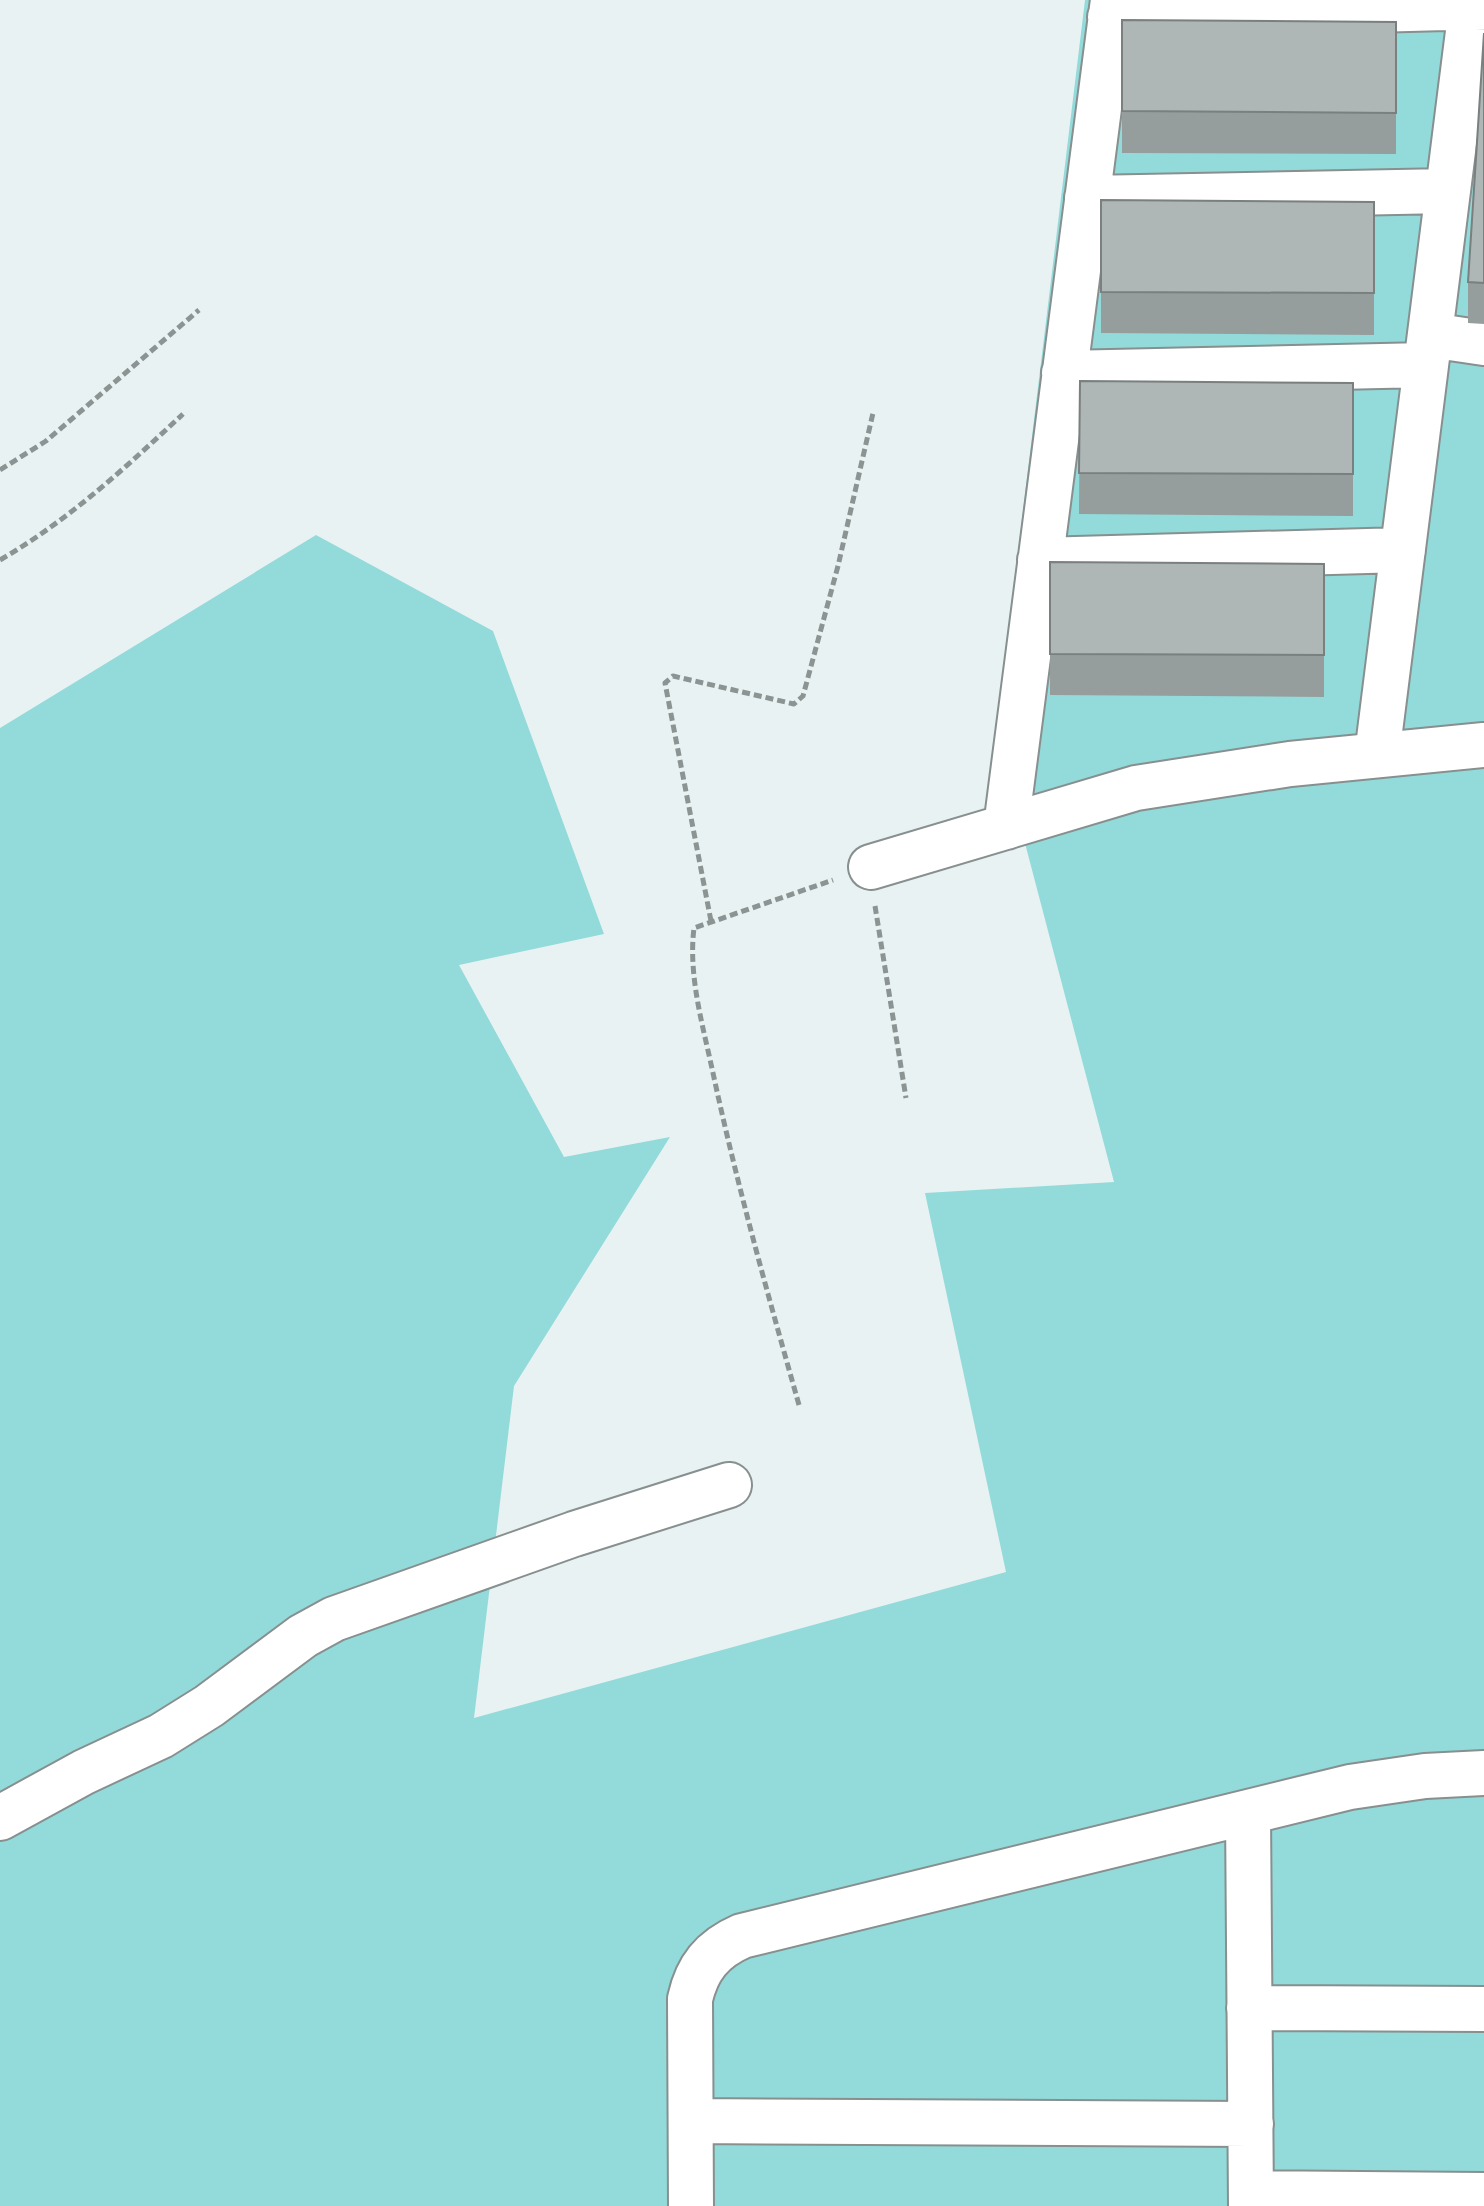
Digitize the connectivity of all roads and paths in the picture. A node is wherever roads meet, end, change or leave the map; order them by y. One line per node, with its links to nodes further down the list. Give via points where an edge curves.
1 (1476, 4): 2 (street); 3 (street)
2 (1112, 8): 4 (street)
3 (1448, 191): 4 (street); 7 (street)
4 (1087, 198): 8 (street)
5 (199, 310): 11 (path, via 46,441)
6 (1484, 343): 7 (street)
7 (1428, 350): 8 (street); 12 (street)
8 (1064, 373): 14 (street)
9 (873, 413): 19 (path, via 803,696 794,704 673,676 665,683)
10 (183, 414): 13 (path, via 94,497)
11 (0, 470)
12 (1403, 550): 14 (street); 16 (street)
13 (0, 560)
14 (1040, 560): 17 (street)
15 (1484, 745): 16 (street)
16 (1377, 755): 17 (street, via 1136,788)
17 (1006, 827): 18 (street)
18 (871, 867): 19 (path); 20 (path)
19 (711, 921): 21 (path, via 694,928 698,1001 734,1174)
20 (906, 1098)
21 (799, 1405)
22 (729, 1485): 25 (street, via 334,1619 161,1736)
23 (1484, 1773): 24 (street, via 1387,1781)
24 (1248, 1812): 26 (street); 28 (street, via 726,1943 701,1967 690,1999)
25 (0, 1818)
26 (1249, 2008): 27 (street); 29 (street)
27 (1484, 2009)
28 (691, 2121): 29 (street); 32 (street)
29 (1251, 2124): 31 (street)
30 (1484, 2195): 31 (street)
31 (1251, 2200)
32 (691, 2206)

